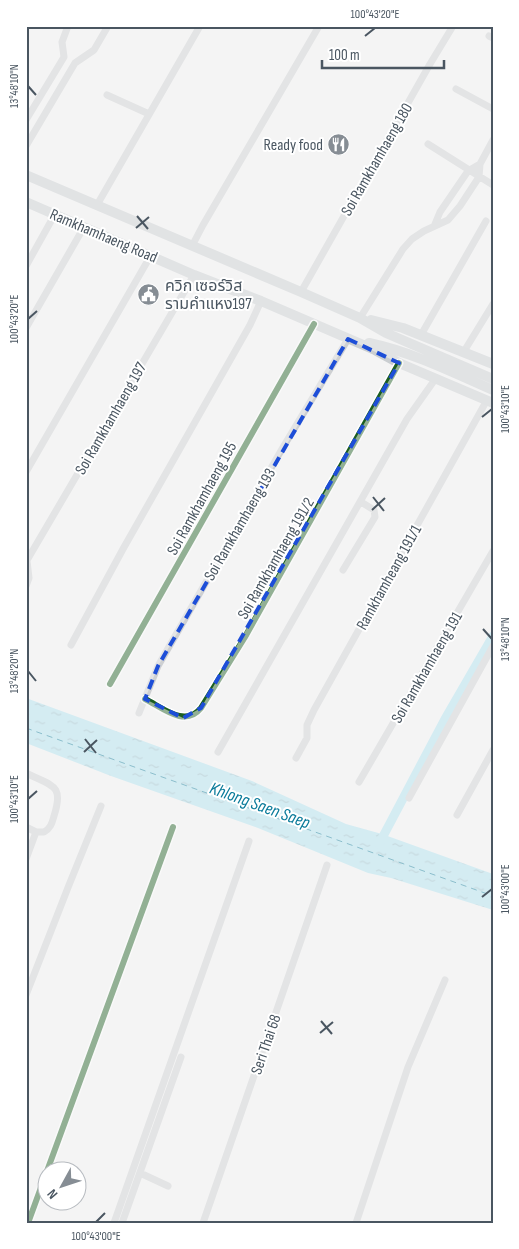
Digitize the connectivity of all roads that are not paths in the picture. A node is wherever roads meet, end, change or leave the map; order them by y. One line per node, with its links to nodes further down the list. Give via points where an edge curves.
1 (68, 26): 6 (street, via 62,42)
2 (108, 26): 7 (street, via 94,50)
3 (200, 26): 13 (street)
4 (319, 26): 29 (street)
5 (453, 26): 33 (street, Soi Ramkhamhaeng 180)
6 (64, 57): 7 (street); 10 (street)
7 (75, 63): 12 (street)
8 (456, 89): 11 (street)
9 (107, 95): 13 (street)
10 (34, 107): 12 (street); 14 (street)
11 (493, 109)
12 (45, 114): 17 (street)
13 (149, 114): 24 (street)
14 (26, 120)
15 (493, 140): 18 (street)
16 (428, 144): 19 (street)
17 (26, 146)
18 (480, 164): 19 (street); 21 (street)
19 (468, 171): 21 (street); 27 (street)
20 (26, 175): 24 (main road, Ramkhamhaeng Road)
21 (479, 177): 22 (street); 27 (street, via 448,220)
22 (493, 185)
23 (26, 202): 25 (main road, Ramkhamhaeng Road)
24 (97, 205): 29 (main road, Ramkhamhaeng Road)
25 (55, 214): 28 (main road, Ramkhamhaeng Road); 31 (street)
26 (486, 221): 39 (street)
27 (435, 224): 36 (street, via 403,249)
28 (84, 227): 30 (main road, Ramkhamhaeng Road); 38 (street)
29 (192, 246): 33 (main road, Ramkhamhaeng Road)
30 (151, 255): 32 (main road, Ramkhamhaeng Road); 48 (street)
31 (26, 266)
32 (194, 275): 34 (main road, Ramkhamhaeng Road); 51 (street, Soi Ramkhamhaeng 197)
33 (301, 292): 36 (main road, Ramkhamhaeng Road)
34 (261, 301): 37 (main road, Ramkhamhaeng Road); 54 (street)
35 (493, 304): 41 (street)
36 (360, 318): 39 (main road, Ramkhamhaeng Road); 45 (main road, Ramkhamhaeng Road, via 386,333)
37 (314, 324): 40 (main road, Ramkhamhaeng Road); 56 (street, Soi Ramkhamhaeng 195)
38 (26, 328)
39 (421, 335): 41 (main road, Ramkhamhaeng Road)
40 (348, 339): 42 (main road, Ramkhamhaeng Road); 46 (main road, Ramkhamhaeng Road, via 406,353); 57 (street, Soi Ramkhamhaeng 193, via 158,666)
41 (464, 353): 43 (main road, Ramkhamhaeng Road)
42 (399, 363): 44 (main road, Ramkhamhaeng Road); 57 (street, Soi Ramkhamhaeng 191/2, via 245,637 201,708 192,716 183,718)
43 (493, 364)
44 (436, 378): 47 (main road, Ramkhamhaeng Road); 49 (street, via 407,419)
45 (493, 379)
46 (493, 390)
47 (490, 401): 61 (street, Ramkhamheang 191/1, via 314,710)
48 (26, 472)
49 (361, 502): 52 (street, via 374,510 375,517); 60 (street)
50 (493, 551): 63 (street, Soi Ramkhamhaeng 191)
51 (26, 561): 53 (street, via 29,572)
52 (343, 570)
53 (26, 586)
54 (71, 645)
55 (493, 646): 64 (street)
56 (110, 684)
57 (145, 699): 58 (street, Soi Ramkhamhaeng 193)
58 (139, 713)
59 (493, 750): 66 (street)
60 (218, 752)
61 (296, 758)
62 (28, 774): 69 (street, via 52,785 59,794 51,827 44,832)
63 (359, 782)
64 (409, 798)
65 (101, 806): 74 (street)
66 (457, 815)
67 (26, 827): 69 (street)
68 (173, 827): 78 (street)
69 (36, 832): 71 (street)
70 (249, 842): 79 (street)
71 (26, 858)
72 (327, 865): 81 (street, Seri Thai 68)
73 (445, 980): 82 (street, via 408,1067)
74 (26, 995)
75 (181, 1057): 76 (street)
76 (140, 1173): 77 (street); 80 (street)
77 (168, 1186)
78 (28, 1223)
79 (114, 1223)
80 (122, 1223)
81 (203, 1223)
82 (356, 1223)

